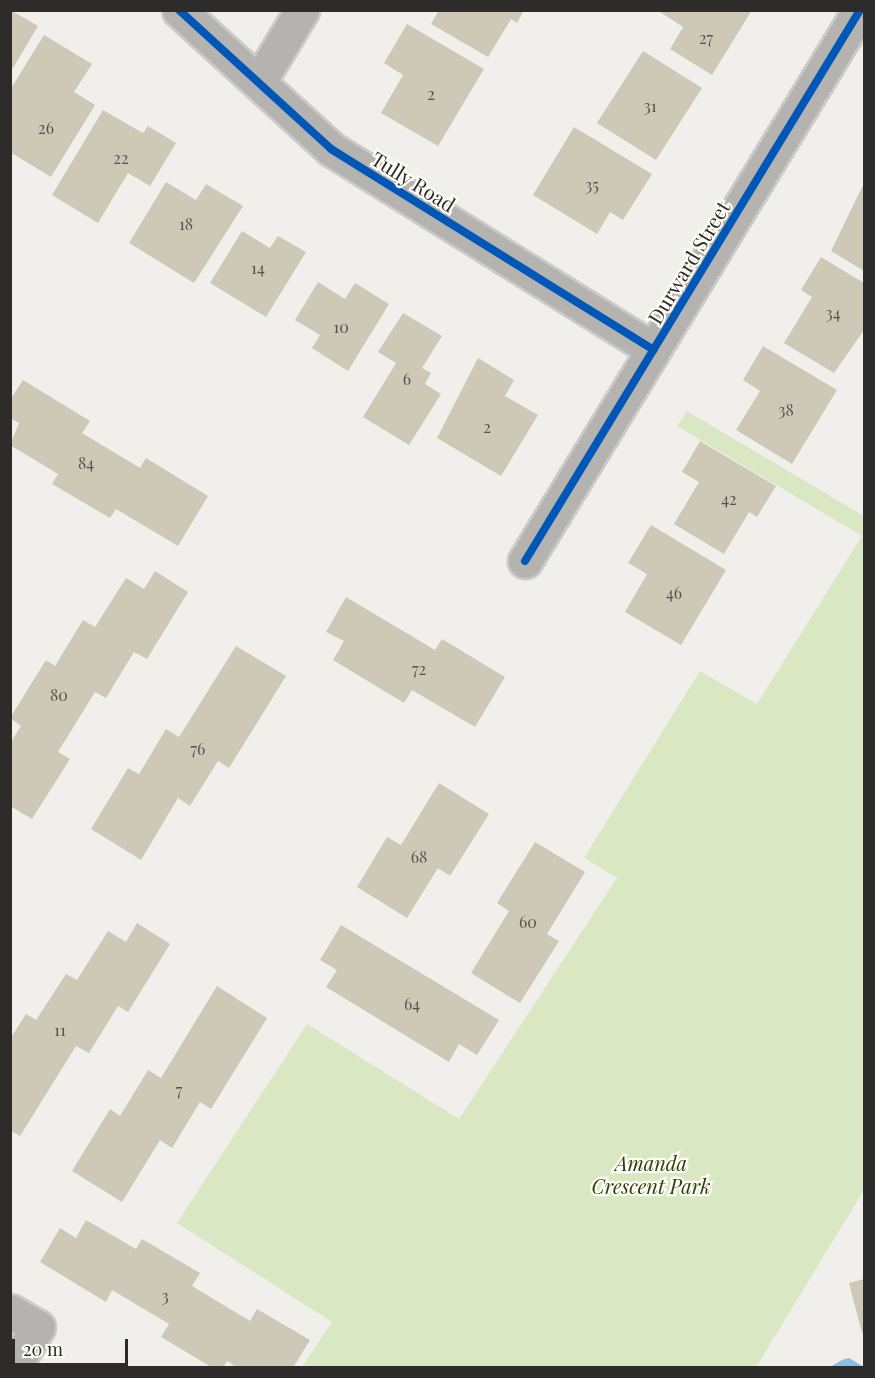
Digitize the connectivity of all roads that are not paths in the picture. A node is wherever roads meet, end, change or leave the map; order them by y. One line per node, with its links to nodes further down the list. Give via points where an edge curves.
1 (179, 10): 4 (street, Tully Road)
2 (302, 10): 4 (street)
3 (860, 10): 5 (street, Durward Street)
4 (260, 80): 5 (street, Tully Road, via 331,149)
5 (654, 350): 6 (street, Durward Street)
6 (525, 561)
7 (24, 1319): 8 (street)
8 (14, 1368)

